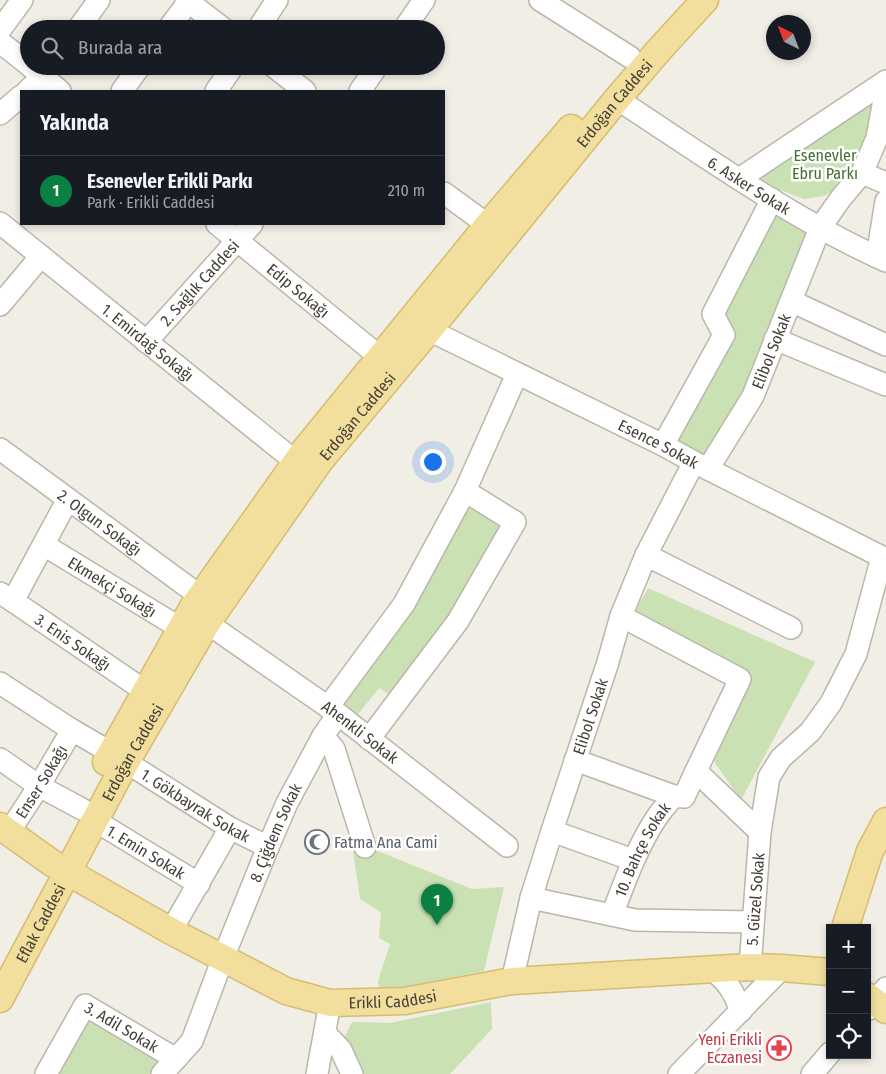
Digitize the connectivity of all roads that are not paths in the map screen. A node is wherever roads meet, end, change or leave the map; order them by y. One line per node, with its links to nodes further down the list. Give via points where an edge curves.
1 (22, 0): 14 (street)
2 (99, 0): 9 (street)
3 (277, 0): 12 (street)
4 (424, 0): 13 (street)
5 (682, 0): 17 (main road, Erdoğan Caddesi)
6 (705, 0): 33 (main road, Erdoğan Caddesi)
7 (188, 1): 10 (street); 11 (street)
8 (546, 2): 17 (street)
9 (85, 20)
10 (174, 20)
11 (212, 20)
12 (264, 20)
13 (410, 20)
14 (0, 30)
15 (0, 42): 16 (street)
16 (20, 56)
17 (630, 57): 45 (main road, Erdoğan Caddesi)
18 (35, 75): 25 (street)
19 (44, 75): 26 (street)
20 (134, 75): 27 (street)
21 (227, 75): 28 (street)
22 (285, 75): 29 (street)
23 (371, 75): 30 (street)
24 (886, 81): 37 (street)
25 (28, 90)
26 (59, 90)
27 (123, 90)
28 (217, 90)
29 (304, 90)
30 (361, 90)
31 (886, 90): 35 (street, Elibol Sokak)
32 (20, 97): 34 (street)
33 (617, 99): 37 (street, 6. Asker Sokak); 52 (main road, Erdoğan Caddesi)
34 (0, 114)
35 (881, 140): 36 (street, Elibol Sokak)
36 (862, 173): 38 (street); 46 (street, Elibol Sokak)
37 (739, 179): 40 (street, 6. Asker Sokak)
38 (886, 183)
39 (445, 194): 45 (street)
40 (772, 199): 46 (street, 6. Asker Sokak); 59 (street, via 713,314 724,334)
41 (886, 201): 49 (street)
42 (0, 223): 48 (street, 1. Emirdağ Sokağı)
43 (218, 225): 47 (street, Edip Sokağı)
44 (251, 225): 47 (street, 2. Sağlık Caddesi)
45 (488, 225): 56 (main road, Erdoğan Caddesi)
46 (820, 228): 49 (street, 6. Asker Sokak); 50 (street, Elibol Sokak)
47 (237, 240): 54 (street, 2. Sağlık Caddesi); 56 (street, Edip Sokağı)
48 (41, 256): 51 (street); 54 (street, 1. Emirdağ Sokağı)
49 (881, 259)
50 (791, 301): 53 (street, Elibol Sokak); 55 (street)
51 (0, 305)
52 (429, 330): 57 (street, Esence Sokak); 71 (main road, Erdoğan Caddesi, via 319,462)
53 (775, 339): 58 (street); 62 (street, Elibol Sokak, via 753,396)
54 (146, 342): 61 (street, 1. Emirdağ Sokağı)
55 (886, 345)
56 (380, 357): 61 (main road, Erdoğan Caddesi)
57 (517, 374): 59 (street, Esence Sokak); 63 (street, 8. Çiğdem Sokak)
58 (886, 384)
59 (663, 445): 62 (street, Esence Sokak)
60 (0, 449): 64 (street, 2. Olgun Sokağı)
61 (296, 462): 68 (main road, Erdoğan Caddesi)
62 (701, 465): 66 (street, Elibol Sokak); 67 (street, Esence Sokak)
63 (465, 491): 76 (street, 8. Çiğdem Sokak, via 404,604); 79 (street, via 515,522 458,621)
64 (68, 499): 65 (street); 68 (street, 2. Olgun Sokağı)
65 (44, 545): 69 (street); 72 (street, Ekmekçi Sokağı)
66 (646, 555): 70 (street, Elibol Sokak); 73 (street)
67 (884, 558): 91 (street, 5. Güzel Sokak, via 856,654 831,703 810,732 781,758 768,777)
68 (200, 596): 72 (main road, Erdoğan Caddesi)
69 (7, 597): 75 (street, 3. Enis Sokağı)
70 (621, 616): 82 (street, Elibol Sokak); 83 (street, via 740,679)
71 (207, 623): 76 (street, Ahenkli Sokak); 80 (main road, Erdoğan Caddesi)
72 (180, 628): 75 (main road, Erdoğan Caddesi)
73 (790, 628)
74 (0, 683): 77 (street, 1. Gökbayrak Sokak)
75 (145, 691): 80 (main road, Erdoğan Caddesi)
76 (333, 710): 78 (street, 8. Çiğdem Sokak); 79 (street, Ahenkli Sokak)
77 (72, 730): 80 (street, 1. Gökbayrak Sokak); 84 (street, Enser Sokağı)
78 (323, 736): 93 (street, 8. Çiğdem Sokak, via 287,803); 94 (street, via 334,749)
79 (369, 739): 92 (street, Ahenkli Sokak)
80 (118, 757): 86 (main road, Erdoğan Caddesi); 88 (street, 1. Gökbayrak Sokak)
81 (0, 759): 84 (street, 1. Emin Sokak)
82 (574, 760): 85 (street); 90 (street, Elibol Sokak)
83 (696, 771): 85 (street, 10. Bahçe Sokak, via 684,797); 91 (street)
84 (39, 786): 86 (street, 1. Emin Sokak); 89 (street, Enser Sokağı)
85 (674, 796): 95 (street, 10. Bahçe Sokak, via 658,816)
86 (88, 814): 96 (main road, Erdoğan Caddesi); 97 (street, 1. Emin Sokak)
87 (886, 821): 101 (main road, via 870,851)
88 (230, 828): 93 (street, 1. Gökbayrak Sokak); 97 (street)
89 (5, 829): 96 (main road, Erikli Caddesi)
90 (552, 831): 95 (street); 98 (street, Elibol Sokak)
91 (760, 832): 100 (street, 5. Güzel Sokak)
92 (507, 846)
93 (268, 847): 103 (street, 8. Çiğdem Sokak)
94 (365, 847)
95 (634, 860): 99 (street, 10. Bahçe Sokak)
96 (60, 868): 102 (main road, Erikli Caddesi); 104 (main road, Eflak Caddesi); 110 (main road, Eflak Caddesi)
97 (198, 884): 102 (street)
98 (532, 898): 99 (street, 10. Bahçe Sokak); 109 (street, Elibol Sokak)
99 (612, 915): 100 (street, 10. Bahçe Sokak, via 635,920)
100 (753, 922): 105 (street, 5. Güzel Sokak)
101 (846, 924)
102 (172, 931): 103 (main road, Erikli Caddesi)
103 (223, 958): 111 (main road, Erikli Caddesi, via 286,991); 115 (street, 3. Adil Sokak, via 192,1041)
104 (0, 961)
105 (750, 967): 106 (main road, Erikli Caddesi); 107 (main road, Erikli Caddesi)
106 (782, 968): 108 (main road, Erikli Caddesi); 112 (street)
107 (712, 969): 109 (main road, Erikli Caddesi); 112 (street, via 734,994)
108 (826, 972)
109 (512, 981): 111 (main road, Erikli Caddesi, via 406,1002)
110 (0, 999)
111 (330, 1003): 113 (street)
112 (741, 1011): 119 (street)
113 (325, 1033): 117 (street); 118 (street, via 341,1050)
114 (826, 1058): 120 (street)
115 (169, 1066): 116 (street, 3. Adil Sokak, via 85,1005)
116 (46, 1074)
117 (317, 1074)
118 (352, 1074)
119 (679, 1074)
120 (812, 1074)

